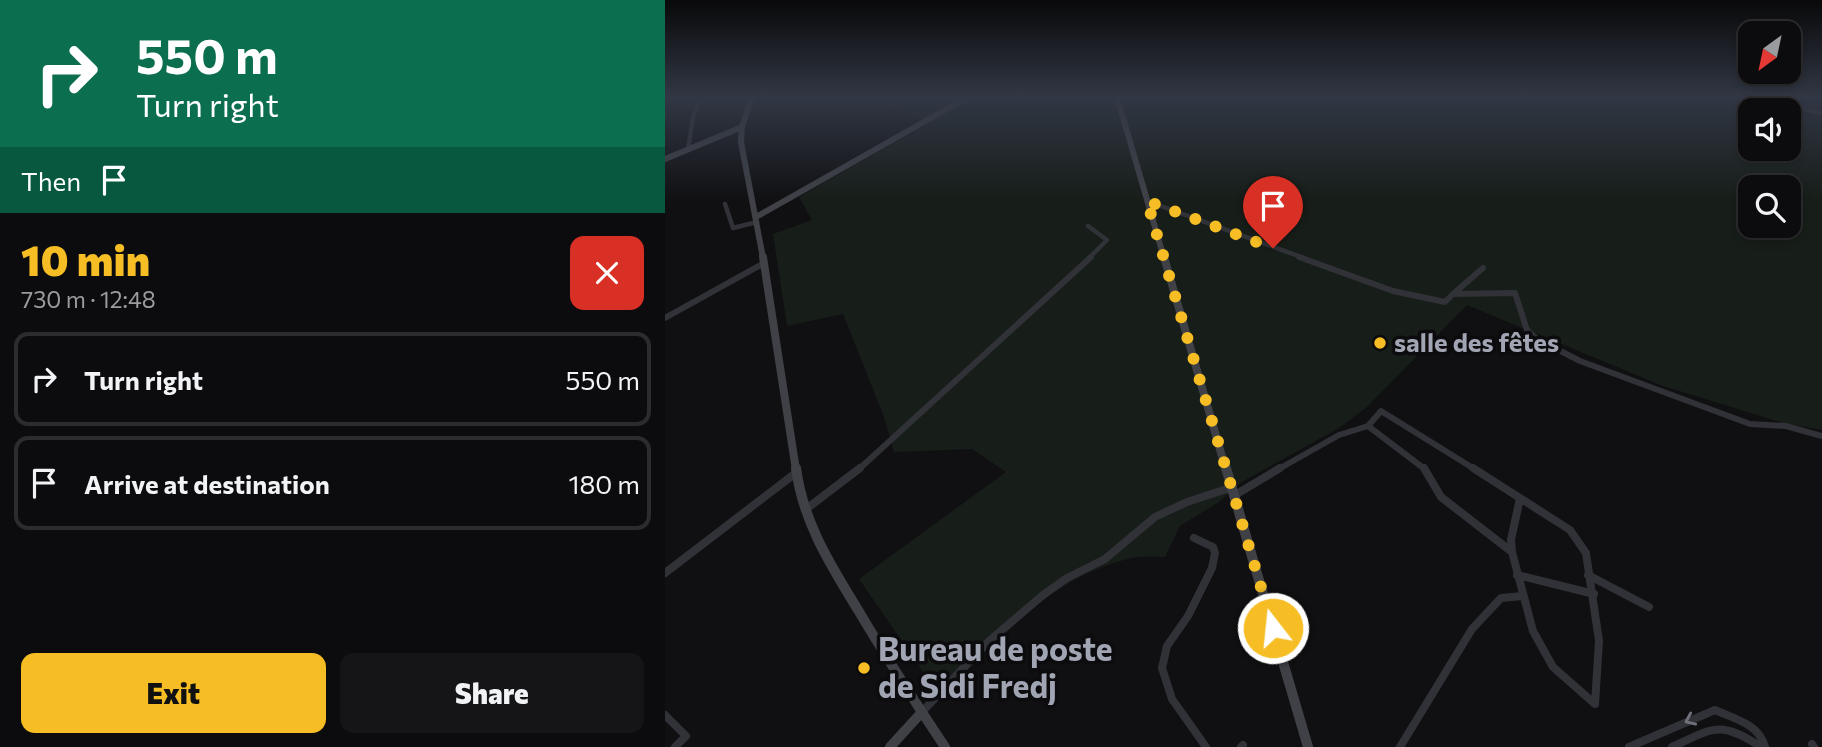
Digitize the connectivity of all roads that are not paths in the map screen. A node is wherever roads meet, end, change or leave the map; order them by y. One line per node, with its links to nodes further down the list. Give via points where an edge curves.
1 (691, 132): 6 (street)
2 (731, 132): 6 (main road)
3 (742, 132): 10 (main road)
4 (908, 132): 10 (main road)
5 (1127, 132): 8 (main road)
6 (688, 150): 7 (main road)
7 (665, 159)
8 (1147, 201): 14 (street, via 1393,291 1445,302); 19 (main road)
9 (725, 204): 10 (street, via 733,228)
10 (756, 220): 12 (main road)
11 (1088, 226): 21 (street, via 1106,243 860,468)
12 (764, 263): 15 (street); 18 (main road)
13 (1483, 268): 14 (street)
14 (1453, 294): 17 (street, via 1515,293 1527,330 1580,360 1751,424 1786,426)
15 (666, 315)
16 (1368, 426): 19 (street); 20 (street, via 1381,411 1386,412); 23 (street, via 1412,457 1427,471 1441,497)
17 (1822, 436)
18 (797, 472): 21 (main road); 24 (street)
19 (1234, 491): 30 (street, via 1168,509 1101,562 1065,579 999,632); 36 (main road)
20 (1520, 498): 23 (street); 26 (street, via 1570,530 1586,553)
21 (805, 510): 30 (main road, via 817,542)
22 (1194, 538): 35 (street, via 1211,546 1214,567 1166,646 1162,669 1168,690)
23 (1512, 552): 25 (street)
24 (665, 573)
25 (1517, 575): 27 (street); 28 (street)
26 (1588, 575): 27 (street); 29 (street)
27 (1594, 594): 28 (street, via 1599,641 1594,704 1553,667 1532,631)
28 (1523, 596): 37 (street, via 1501,598 1472,629)
29 (1649, 607)
30 (922, 712): 33 (main road); 34 (main road)
31 (665, 715): 32 (street, via 686,736)
32 (675, 747)
33 (890, 747)
34 (945, 747)
35 (1206, 747)
36 (1308, 747)
37 (1399, 747)
38 (1629, 747): 40 (street, one-way to 38, via 1762,736 1754,728 1715,710)
39 (1672, 747): 40 (street, via 1720,727 1737,731)
40 (1763, 747)

